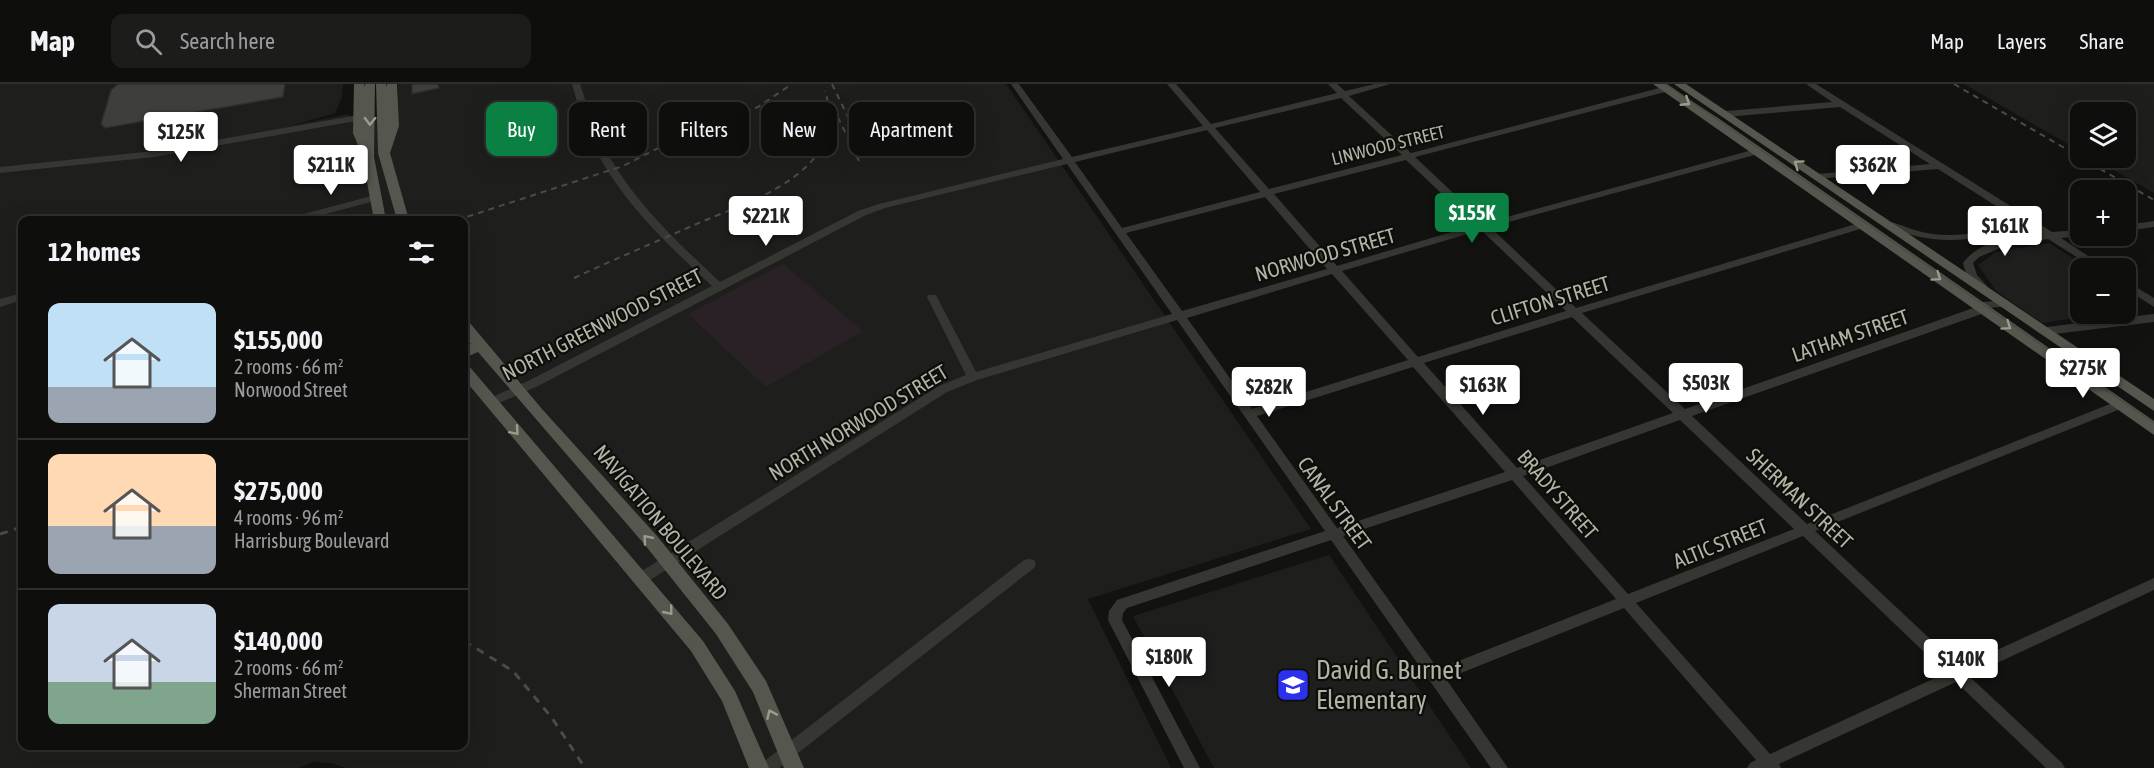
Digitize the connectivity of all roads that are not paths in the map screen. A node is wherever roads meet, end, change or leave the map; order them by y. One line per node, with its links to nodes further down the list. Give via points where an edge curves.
1 (359, 84): 16 (main road)
2 (370, 84): 21 (main road, one-way to 21)
3 (381, 84): 19 (main road)
4 (392, 84): 19 (main road, via 393,126)
5 (576, 84): 43 (street, via 591,134 612,171 665,237)
6 (1016, 84): 22 (street, CANAL STREET)
7 (1171, 84): 17 (street, BRADY STREET)
8 (1332, 84): 13 (street, SHERMAN STREET)
9 (1386, 84): 13 (street, NORTH GREENWOOD STREET)
10 (1681, 84): 15 (main road)
11 (1810, 84): 14 (street)
12 (1660, 86): 18 (main road, one-way to 18); 20 (street, LINWOOD STREET)
13 (1343, 94): 17 (street, NORTH GREENWOOD STREET); 20 (street, SHERMAN STREET)
14 (1841, 104): 15 (street); 23 (street)
15 (1726, 114): 25 (main road, one-way to 15)
16 (358, 118): 21 (main road, via 358,133); 24 (street, via 154,154)
17 (1208, 127): 22 (street, NORTH GREENWOOD STREET); 27 (street, BRADY STREET)
18 (1759, 152): 35 (main road); 36 (street, NORWOOD STREET)
19 (384, 153): 26 (main road)
20 (1409, 156): 27 (street, LINWOOD STREET); 36 (street, SHERMAN STREET)
21 (368, 157): 28 (main road)
22 (1068, 161): 38 (street, CANAL STREET); 43 (street, NORTH GREENWOOD STREET, via 876,208)
23 (1939, 166): 25 (street); 32 (street)
24 (0, 170)
25 (1817, 177): 33 (main road)
26 (394, 190): 28 (main road); 31 (main road)
27 (1266, 193): 38 (street, LINWOOD STREET); 42 (street, BRADY STREET)
28 (375, 198): 29 (street); 30 (main road)
29 (308, 216)
30 (379, 216)
31 (402, 216)
32 (2026, 221): 33 (street, via 1953,240 1935,240); 40 (street)
33 (1886, 223): 45 (main road)
34 (2154, 224): 37 (street)
35 (1863, 225): 51 (main road, one-way to 51); 52 (street, CLIFTON STREET)
36 (1483, 226): 42 (street, NORWOOD STREET); 52 (street, SHERMAN STREET)
37 (2136, 227)
38 (1118, 232): 53 (street, CANAL STREET)
39 (2070, 234): 40 (street)
40 (2050, 236): 41 (street); 45 (street, via 1983,248 1971,257 1968,263 1972,276)
41 (2085, 258)
42 (1335, 269): 53 (street, NORWOOD STREET); 59 (street, BRADY STREET)
43 (719, 287): 62 (street, NORTH GREENWOOD STREET)
44 (2136, 291): 50 (street)
45 (1989, 292): 49 (main road)
46 (932, 297): 61 (street)
47 (18, 298): 48 (street)
48 (0, 303)
49 (2004, 303): 51 (street, LATHAM STREET); 56 (main road)
50 (2154, 303)
51 (1983, 309): 64 (main road, one-way to 64); 66 (street, LATHAM STREET)
52 (1576, 313): 59 (street, CLIFTON STREET); 66 (street, SHERMAN STREET)
53 (1180, 317): 61 (street, NORTH NORWOOD STREET); 67 (street, CANAL STREET)
54 (2154, 318): 56 (street)
55 (468, 331): 57 (main road, NAVIGATION BOULEVARD)
56 (2046, 331): 65 (main road)
57 (479, 346): 58 (main road); 62 (main road, NAVIGATION BOULEVARD)
58 (468, 351)
59 (1416, 363): 67 (street, CLIFTON STREET); 69 (street, BRADY STREET)
60 (468, 375): 63 (main road)
61 (973, 377): 72 (street, NORTH NORWOOD STREET, via 943,389)
62 (516, 389): 63 (street, NORTH GREENWOOD STREET); 72 (main road, NAVIGATION BOULEVARD, one-way to 62)
63 (490, 403): 74 (main road, one-way to 74)
64 (2119, 405): 68 (main road); 70 (street, ALTIC STREET)
65 (2154, 406)
66 (1683, 414): 69 (street, LATHAM STREET); 70 (street, SHERMAN STREET)
67 (1248, 415): 71 (street, CANAL STREET)
68 (2154, 429)
69 (1514, 474): 71 (street, LATHAM STREET); 76 (street, BRADY STREET)
70 (1805, 530): 76 (street, ALTIC STREET); 77 (street, SHERMAN STREET)
71 (1333, 534): 78 (street, CANAL STREET); 84 (street, LATHAM STREET, via 1131,600 1116,611 1115,620)
72 (667, 562): 74 (street, NORTH NORWOOD STREET); 79 (main road, NAVIGATION BOULEVARD, one-way to 72, via 754,678)
73 (1029, 564): 79 (street)
74 (642, 578): 81 (main road, one-way to 81, via 697,646 729,697)
75 (2154, 584): 77 (street)
76 (1626, 601): 78 (street, ALTIC STREET); 80 (street, BRADY STREET)
77 (1958, 673): 80 (street); 86 (street, SHERMAN STREET)
78 (1435, 677): 85 (street, CANAL STREET)
79 (787, 751): 82 (street); 83 (main road, NAVIGATION BOULEVARD)
80 (1765, 766)
81 (759, 768)
82 (766, 768)
83 (794, 768)
84 (1191, 768)
85 (1500, 768)
86 (2057, 768)

